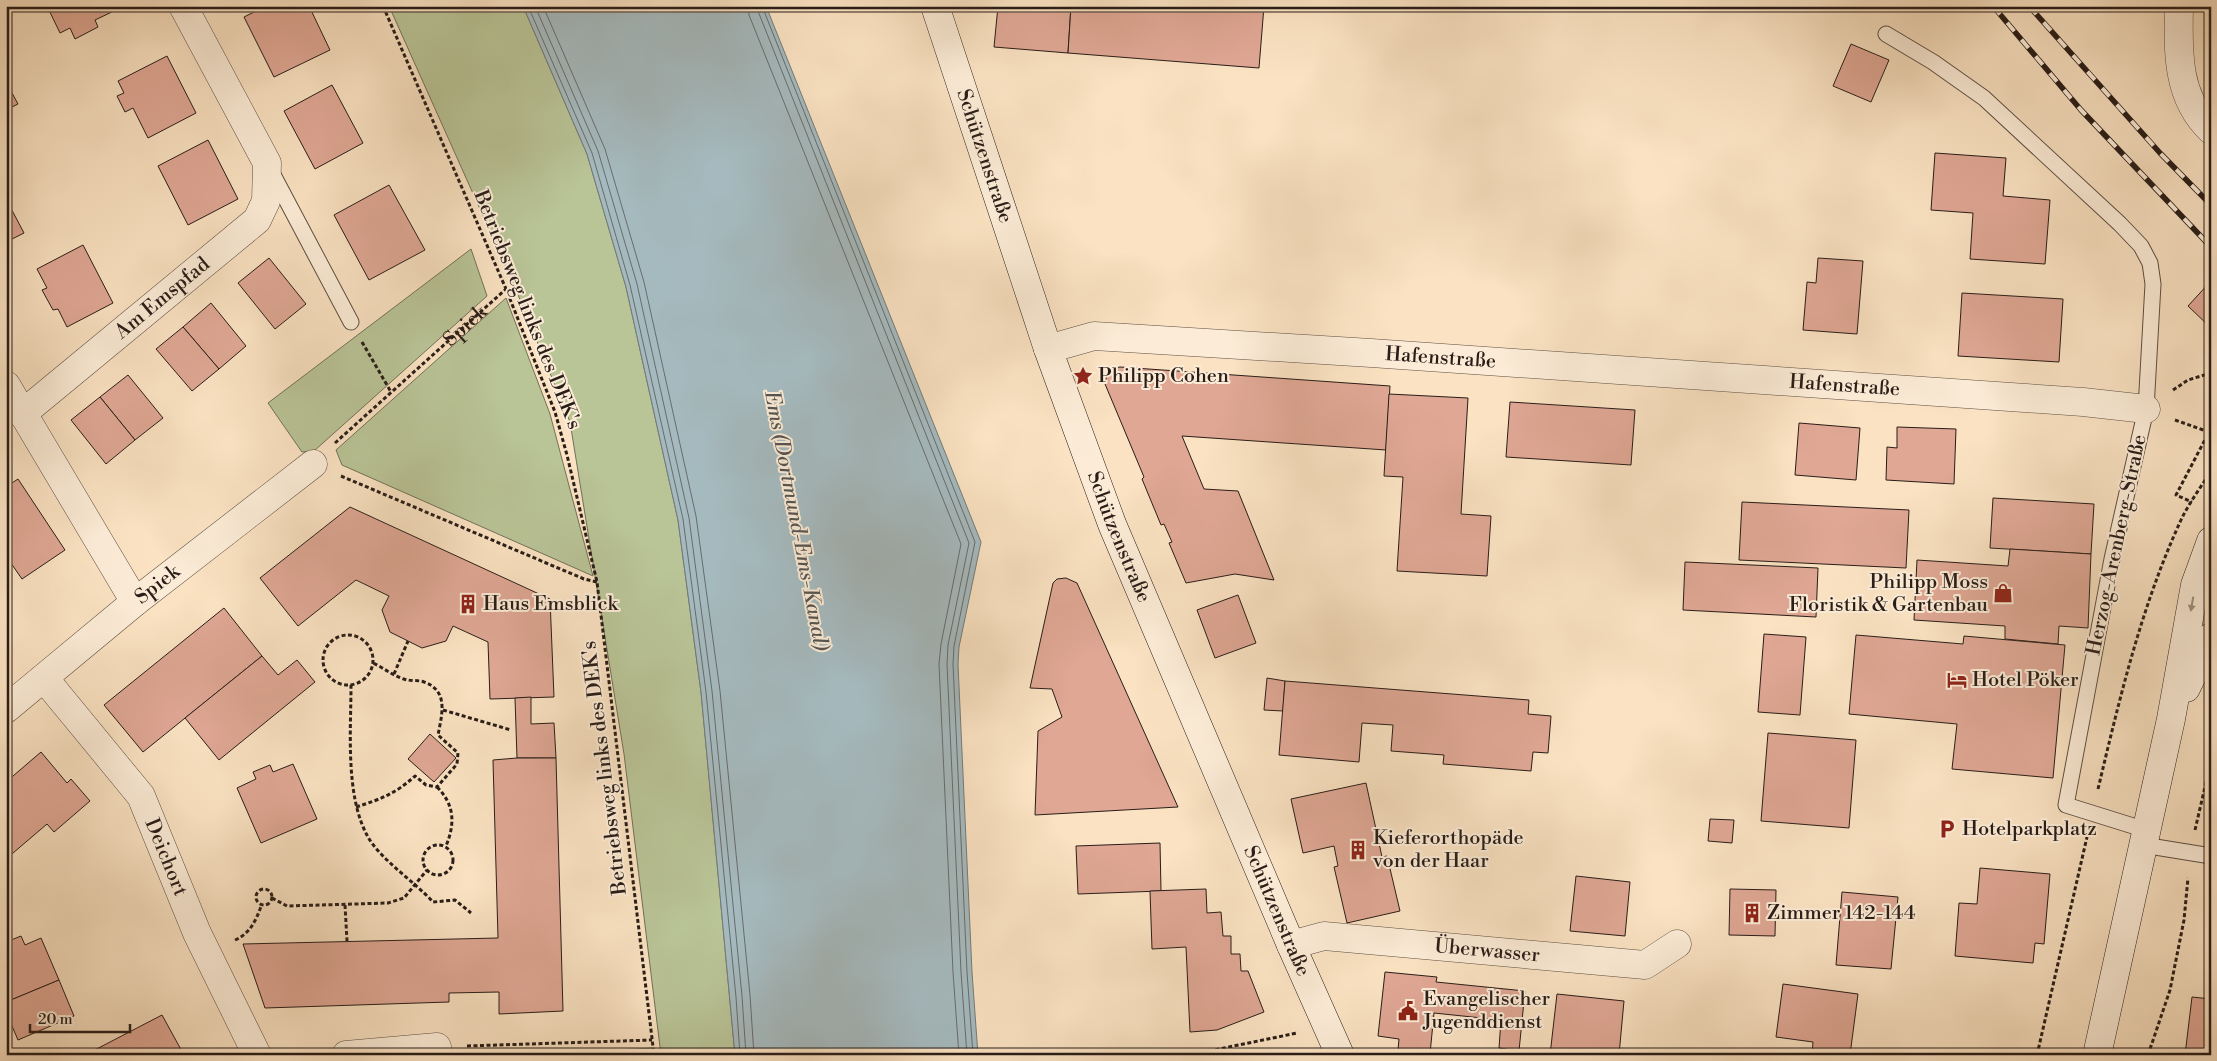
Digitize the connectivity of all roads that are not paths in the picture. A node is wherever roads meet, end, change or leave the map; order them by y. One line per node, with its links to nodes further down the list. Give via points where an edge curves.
1 (183, 6): 6 (street)
2 (935, 6): 8 (street, Schützenstraße)
3 (2179, 6): 5 (street, via 2178,55 2184,89 2201,121)
4 (1886, 34): 10 (lane, via 1984,98 2141,246 2150,263 2153,284)
5 (2211, 130)
6 (267, 163): 7 (lane); 11 (street, Am Emspfad, via 266,201 257,220)
7 (351, 322)
8 (1048, 349): 10 (street, Hafenstraße, via 1094,336 1371,352); 22 (street, Schützenstraße, via 1112,524)
9 (6, 385): 11 (street)
10 (2146, 409): 19 (lane, Herzog-Arenberg-Straße, via 2112,559 2066,805 2092,812)
11 (22, 414): 14 (street)
12 (313, 464): 14 (street, Spiek)
13 (2211, 541): 18 (street, one-way to 18, via 2195,585)
14 (135, 602): 16 (street, Spiek)
15 (2211, 637): 18 (street)
16 (44, 678): 17 (street, Spiek); 24 (street, Deichort, via 141,796 206,951)
17 (6, 709)
18 (2171, 719): 19 (street)
19 (2144, 837): 20 (lane, Herzog-Arenberg-Straße, via 2190,854); 27 (street)
20 (2211, 856)
21 (1677, 944): 22 (street, Überwasser, via 1645,965 1324,936)
22 (1291, 945): 26 (street, Schützenstraße)
23 (437, 1047): 25 (street)
24 (257, 1055)
25 (346, 1055)
26 (1340, 1055)
27 (2097, 1055)

